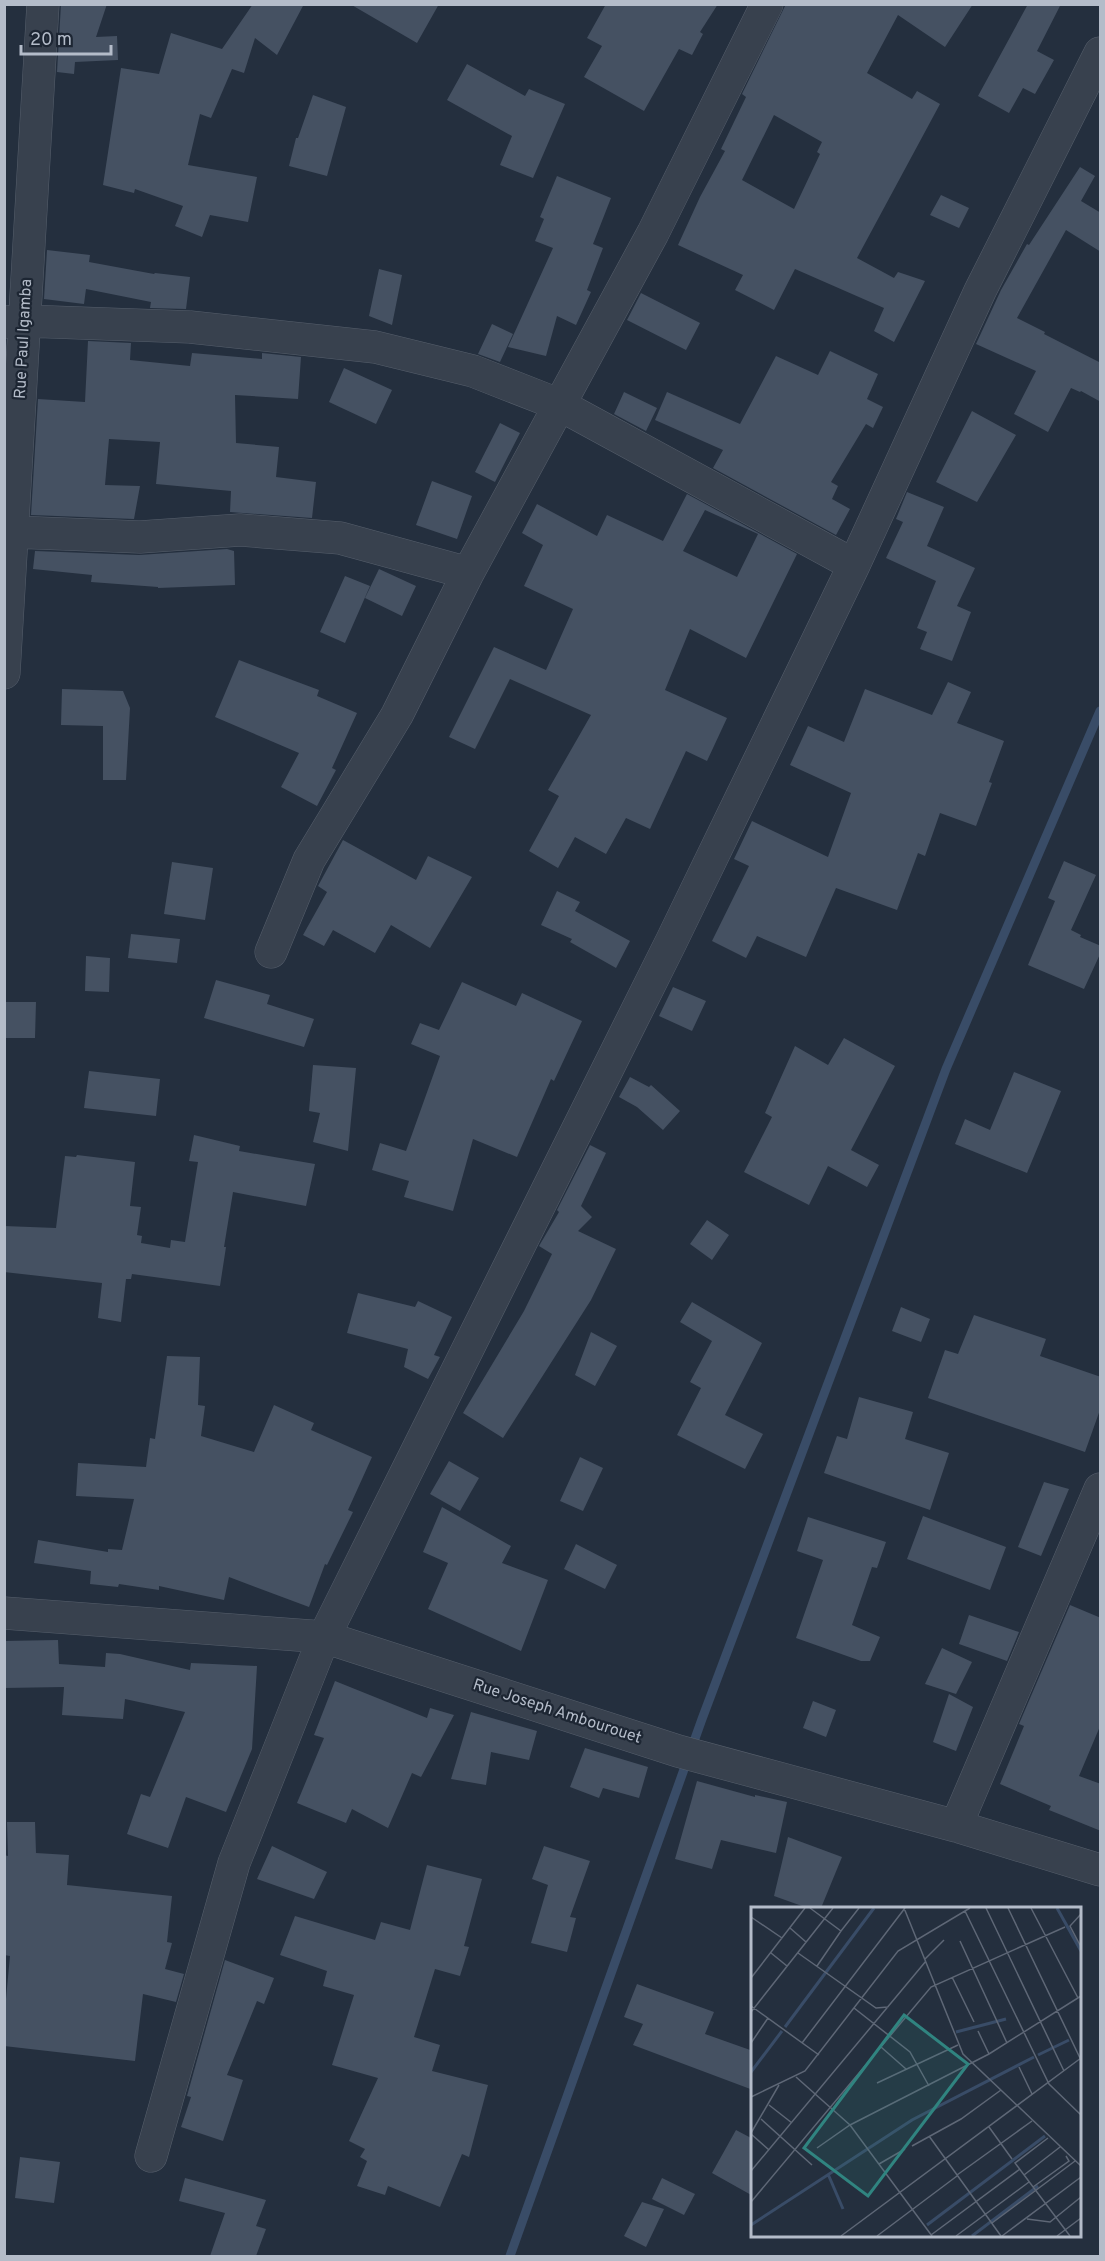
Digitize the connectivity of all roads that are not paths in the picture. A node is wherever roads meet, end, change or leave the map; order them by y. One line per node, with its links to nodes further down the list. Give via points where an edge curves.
1 (43, 4): 4 (street, Rue Paul Igamba)
2 (767, 4): 5 (street, via 653,233)
3 (1101, 54): 7 (street, via 980,291)
4 (15, 322): 5 (street, via 190,327 375,347 473,371); 6 (street, Rue Paul Igamba)
5 (560, 405): 7 (street); 8 (street)
6 (13, 532): 8 (street, via 140,537 240,530 340,538); 9 (street, Rue Paul Igamba)
7 (854, 565): 13 (street)
8 (468, 573): 10 (street, via 397,715 309,860)
9 (4, 673)
10 (271, 952)
11 (1101, 1489): 14 (street)
12 (4, 1613): 13 (street, Rue Joseph Ambourouet)
13 (324, 1637): 14 (street, Rue Joseph Ambourouet, via 678,1751); 16 (street, via 234,1863)
14 (956, 1826): 15 (street, Rue Joseph Ambourouet)
15 (1101, 1870)
16 (151, 2156)

